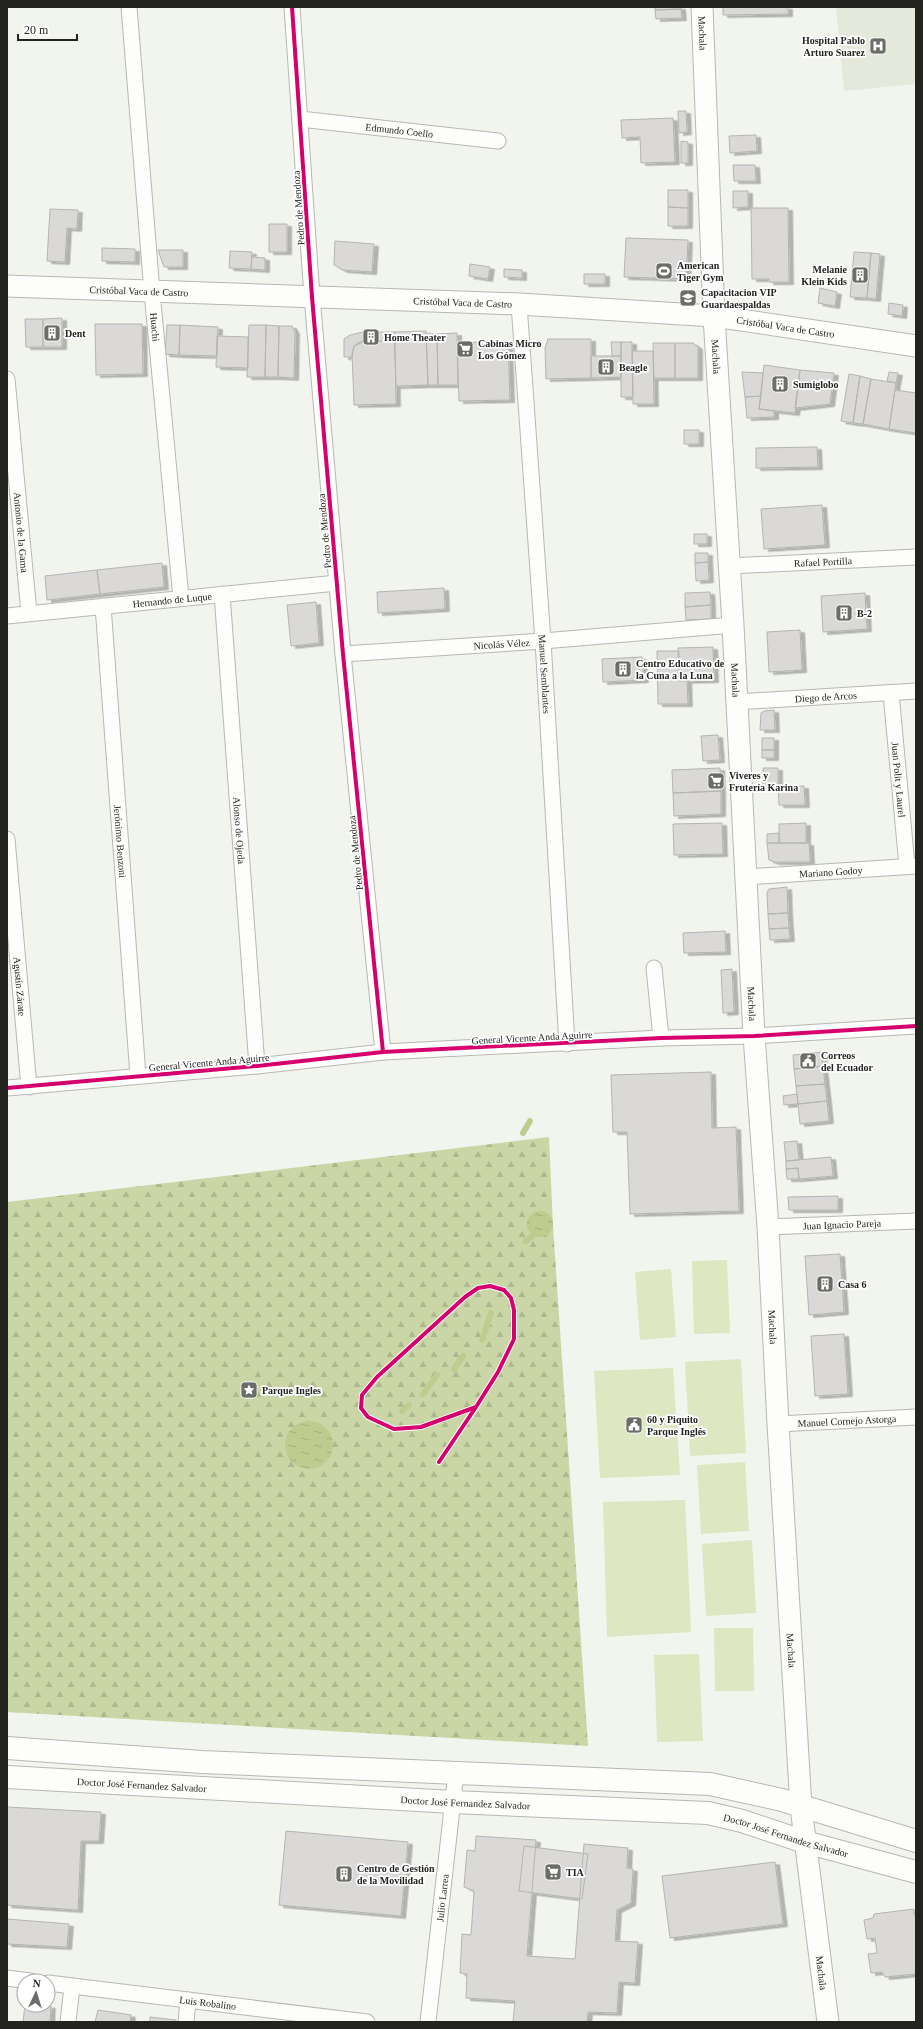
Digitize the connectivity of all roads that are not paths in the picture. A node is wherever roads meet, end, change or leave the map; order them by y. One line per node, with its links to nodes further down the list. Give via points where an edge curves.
1 (129, 7): 7 (street, Huachi)
2 (292, 7): 4 (street, Pedro de Mendoza)
3 (702, 7): 10 (main road, Machala)
4 (300, 119): 5 (street, Edmundo Coello); 8 (street, Pedro de Mendoza)
5 (498, 141)
6 (7, 286): 7 (main road, Cristóbal Vaca de Castro)
7 (152, 292): 8 (main road, Cristóbal Vaca de Castro); 17 (street, Huachi)
8 (312, 297): 9 (main road, Cristóbal Vaca de Castro); 15 (street, Pedro de Mendoza)
9 (519, 304): 10 (main road, Cristóbal Vaca de Castro); 22 (street, Manuel Semblantes)
10 (714, 316): 11 (main road, Cristóbal Vaca de Castro); 14 (main road, Machala)
11 (916, 346)
12 (7, 379): 19 (street, Antonio de la Gama)
13 (916, 557): 14 (street, Rafael Portilla)
14 (729, 566): 21 (main road, Machala)
15 (337, 583): 16 (street, Hernando de Luque); 23 (street, Pedro de Mendoza)
16 (222, 594): 17 (street, Hernando de Luque); 36 (street, Alonso de Ojeda)
17 (181, 598): 18 (street, Hernando de Luque)
18 (104, 606): 19 (street, Hernando de Luque); 37 (street, Jerónimo Benzoni)
19 (29, 613): 20 (street, Hernando de Luque)
20 (7, 616)
21 (733, 625): 22 (street, Nicolás Vélez); 26 (main road, Machala)
22 (543, 641): 23 (street, Nicolás Vélez); 34 (street, Manuel Semblantes)
23 (343, 654): 35 (street, Pedro de Mendoza)
24 (916, 691): 25 (street, Diego de Arcos)
25 (891, 693): 26 (street, Diego de Arcos); 28 (street, Juan Polit y Laurel)
26 (736, 702): 29 (main road, Machala)
27 (7, 839): 38 (street, Agustín Zárate)
28 (911, 866): 29 (street, Mariano Godoy)
29 (746, 877): 32 (main road, Machala)
30 (654, 968): 33 (street)
31 (916, 1026): 32 (street, General Vicente Anda Aguirre)
32 (754, 1036): 33 (street, General Vicente Anda Aguirre); 41 (main road, Machala)
33 (661, 1038): 34 (street, General Vicente Anda Aguirre)
34 (568, 1044): 35 (street, General Vicente Anda Aguirre)
35 (383, 1052): 36 (street, General Vicente Anda Aguirre)
36 (257, 1066): 37 (street, General Vicente Anda Aguirre)
37 (138, 1076): 38 (street, General Vicente Anda Aguirre)
38 (29, 1087): 39 (street, General Vicente Anda Aguirre)
39 (7, 1088)
40 (916, 1221): 41 (street, Juan Ignacio Pareja)
41 (768, 1228): 43 (main road, Machala)
42 (916, 1417): 43 (street, Manuel Cornejo Astorga)
43 (778, 1424): 48 (main road, Machala)
44 (7, 1748): 45 (main road, via 202,1762)
45 (456, 1773): 47 (street, Julio Larrea); 48 (main road, via 710,1784 756,1793)
46 (7, 1777): 47 (main road, Doctor José Fernandez Salvador)
47 (453, 1802): 50 (main road, Doctor José Fernandez Salvador, via 708,1813 742,1821); 59 (street, Julio Larrea)
48 (801, 1807): 49 (main road); 50 (main road, Machala)
49 (916, 1841)
50 (805, 1842): 51 (main road, Doctor José Fernandez Salvador); 60 (main road, Machala)
51 (916, 1872)
52 (56, 1984): 53 (street, Luis Robalino)
53 (72, 1986): 54 (street, Luis Robalino); 56 (street)
54 (188, 2000): 55 (street, Luis Robalino); 57 (street)
55 (302, 2018): 58 (street, Luis Robalino)
56 (68, 2022)
57 (186, 2022)
58 (367, 2022)
59 (428, 2022)
60 (828, 2022)

